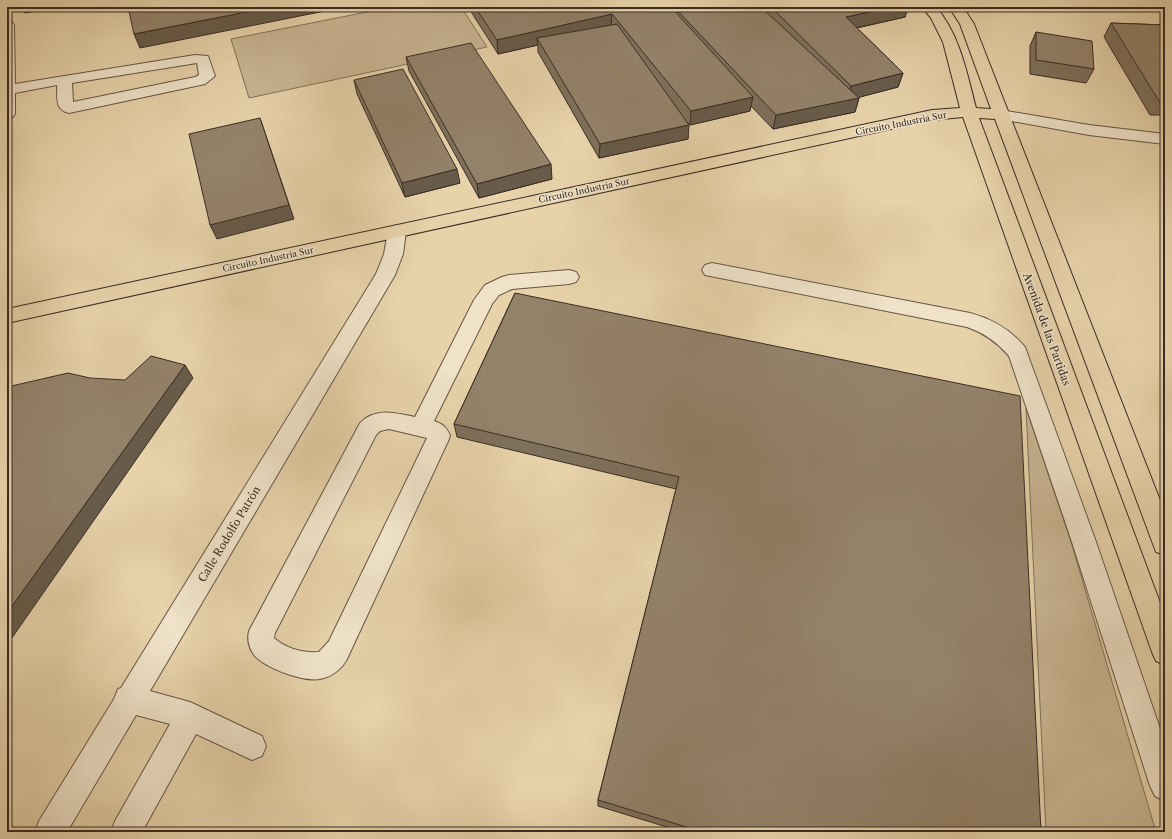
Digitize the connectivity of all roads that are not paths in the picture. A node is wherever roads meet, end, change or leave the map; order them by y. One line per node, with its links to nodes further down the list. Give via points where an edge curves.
1 (929, 7): 6 (main road, Avenida de las Partidas, via 941,23 957,62)
2 (956, 7): 8 (main road, via 973,39)
3 (7, 25): 5 (street)
4 (64, 80): 4 (street, via 194,58 203,59 207,76 200,81 69,108 66,107); 5 (street)
5 (8, 90): 7 (street)
6 (969, 112): 8 (main road, Circuito Industria Sur); 10 (main road, Circuito Industria Sur, via 932,115); 16 (main road, Avenida de las Partidas)
7 (7, 114)
8 (1001, 115): 9 (street, Circuito Industria Sur, via 1089,130); 15 (main road)
9 (1165, 139)
10 (397, 231): 13 (main road, Circuito Industria Sur); 17 (street, Calle Rodolfo Patrón, via 396,247 385,275)
11 (712, 270): 20 (street, via 970,320 990,327 1008,340 1018,353)
12 (569, 277): 14 (street, via 509,282 492,290 484,300)
13 (7, 316)
14 (421, 426): 14 (street, via 389,420 373,424 368,429 262,631 263,645 270,652 295,663 314,667 332,660 438,439 437,432)
15 (1165, 544)
16 (1165, 652)
17 (128, 700): 18 (street); 21 (street, Calle Rodolfo Patrón)
18 (190, 716): 19 (street); 22 (street)
19 (252, 746)
20 (1165, 786)
21 (50, 832)
22 (126, 832)

